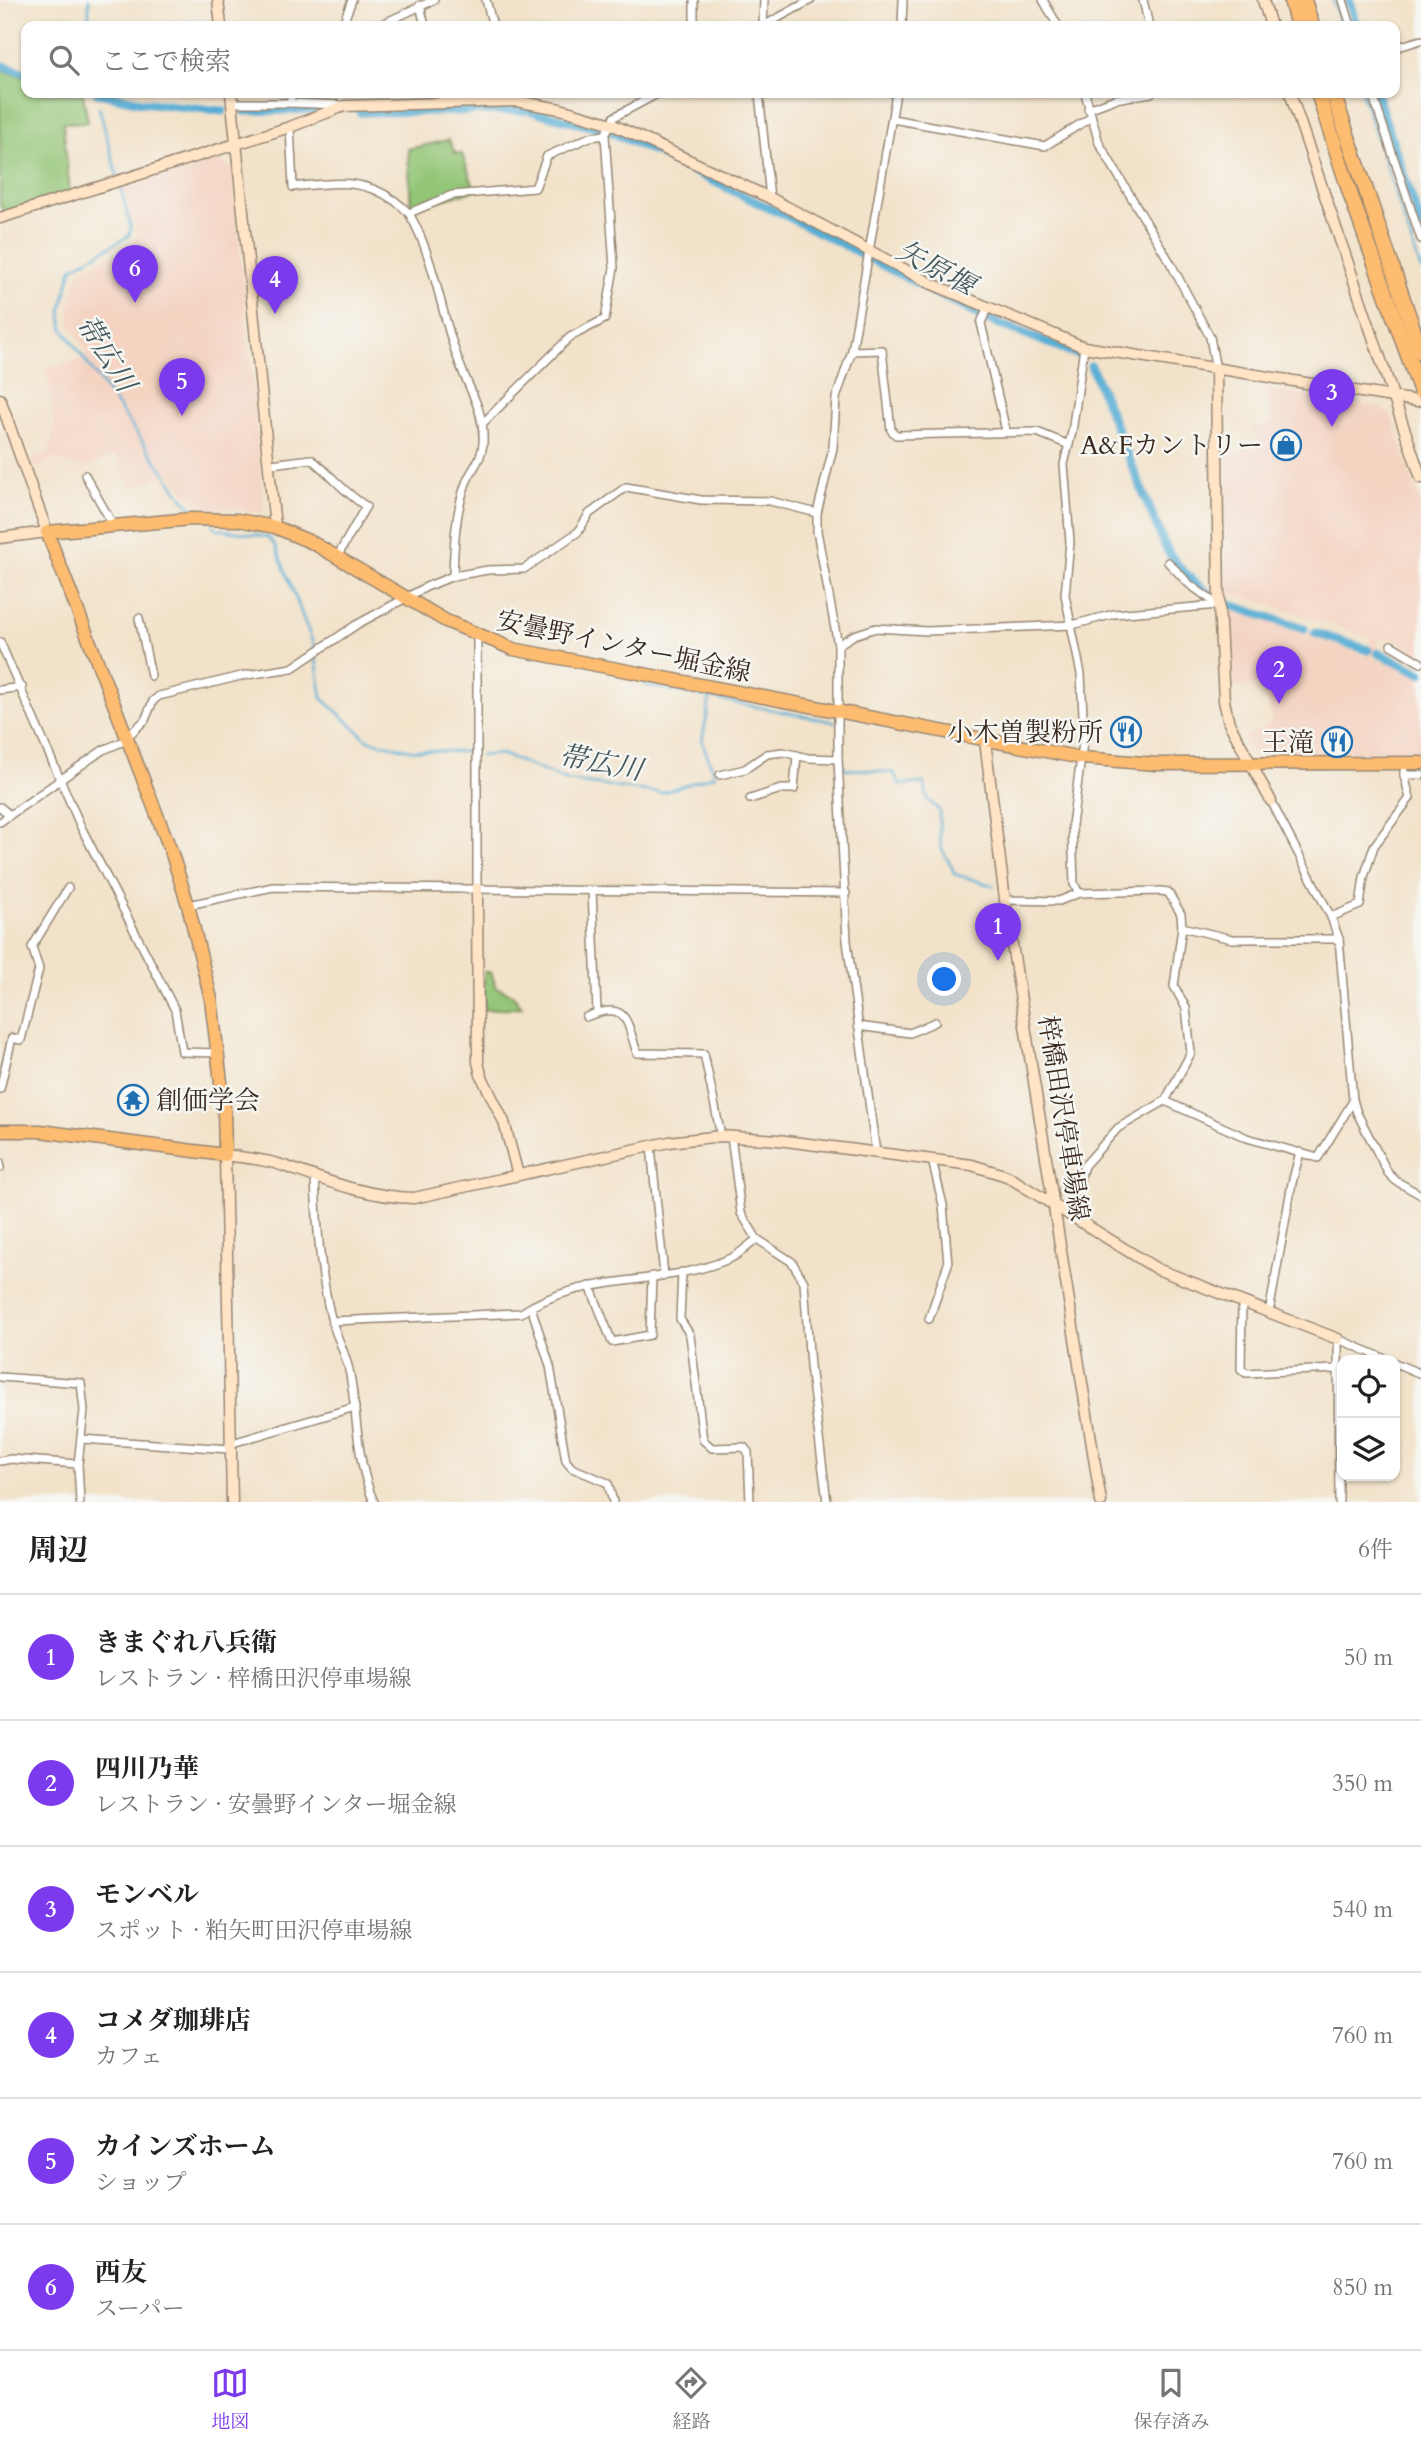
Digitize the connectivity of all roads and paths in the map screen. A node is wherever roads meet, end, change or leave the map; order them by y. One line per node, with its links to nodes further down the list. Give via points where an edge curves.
1 (218, 0): 16 (street)
2 (352, 0): 17 (street)
3 (434, 0): 15 (street)
4 (486, 0): 20 (street)
5 (694, 0): 21 (street)
6 (764, 0): 22 (street)
7 (811, 0): 23 (street)
8 (903, 0): 24 (street)
9 (1043, 0): 25 (street)
10 (1143, 0): 26 (street)
11 (1263, 0): 27 (street)
12 (1291, 0): 28 (highway)
13 (1304, 0): 29 (highway)
14 (1343, 0): 30 (street)
15 (420, 5): 18 (street); 19 (street)
16 (221, 21)
17 (344, 21)
18 (388, 21)
19 (424, 21)
20 (492, 21)
21 (694, 21)
22 (763, 21)
23 (772, 21)
24 (902, 21)
25 (1055, 21)
26 (1148, 21)
27 (1269, 21)
28 (1297, 21)
29 (1310, 21)
30 (1349, 21)
31 (1421, 40): 32 (street)
32 (1400, 46)
33 (232, 98): 46 (street); 54 (street)
34 (291, 98): 46 (street)
35 (444, 98): 47 (street)
36 (516, 98): 51 (street)
37 (650, 98): 51 (street)
38 (760, 98): 55 (street)
39 (895, 98): 50 (street)
40 (1086, 98): 48 (street)
41 (1121, 98): 48 (street)
42 (1292, 98): 65 (street)
43 (1320, 98): 66 (highway)
44 (1335, 98): 63 (highway)
45 (1373, 98): 58 (street)
46 (290, 103): 47 (street)
47 (344, 106): 52 (street)
48 (1088, 109): 49 (street)
49 (1090, 118): 50 (street, via 1045,146); 64 (street, via 1210,337)
50 (892, 119): 59 (street)
51 (609, 124): 53 (street); 55 (street)
52 (290, 127): 54 (street); 56 (street, via 293,187 348,181 392,199)
53 (605, 135): 56 (street, via 547,156 536,188 452,195); 69 (street, via 614,268 605,319 570,337)
54 (239, 143): 57 (street); 72 (street)
55 (770, 198): 59 (street)
56 (409, 213): 69 (street)
57 (0, 218)
58 (1421, 239)
59 (870, 249): 60 (street); 62 (street)
60 (987, 309): 61 (street); 70 (street, via 981,323)
61 (1084, 347): 64 (street); 71 (street)
62 (852, 351): 70 (street, via 882,350 891,430 896,435); 75 (street, via 836,398 833,447)
63 (1421, 352)
64 (1216, 370): 65 (street); 84 (street)
65 (1392, 397): 66 (street); 74 (street)
66 (1419, 397)
67 (0, 398): 68 (street)
68 (3, 414): 78 (street)
69 (483, 423): 82 (street, via 480,459 462,497)
70 (1006, 430): 71 (street, via 1037,432)
71 (1069, 445): 86 (street, via 1064,464 1070,542 1065,579)
72 (271, 464): 77 (street); 80 (street, via 311,458 337,479 348,496 366,506)
73 (85, 474): 76 (street)
74 (1421, 478)
75 (817, 513): 82 (street, via 770,501 701,500 626,487 589,514 578,532 524,569 488,569); 89 (street)
76 (113, 526): 77 (main road, 安曇野インター堀金線, via 214,519); 78 (main road, 安曇野インター堀金線)
77 (275, 527): 80 (main road, 安曇野インター堀金線)
78 (47, 532): 79 (street); 96 (main road)
79 (0, 538)
80 (337, 557): 83 (main road, 安曇野インター堀金線)
81 (1168, 562): 84 (street)
82 (453, 576): 83 (street)
83 (406, 599): 87 (main road, 安曇野インター堀金線); 96 (street, via 356,625 292,668 159,696 145,720)
84 (1219, 605): 86 (street, via 1114,614); 102 (street, via 1224,701 1229,723)
85 (139, 618): 92 (street)
86 (1072, 625): 89 (street, via 928,631 876,628); 99 (street, via 1081,674)
87 (477, 636): 95 (main road, 安曇野インター堀金線, via 537,655); 113 (street)
88 (0, 642): 93 (street)
89 (838, 645): 95 (street)
90 (1391, 645): 91 (street)
91 (1421, 663)
92 (151, 676)
93 (22, 687): 94 (street); 106 (street)
94 (0, 690)
95 (840, 714): 97 (main road, 安曇野インター堀金線); 100 (street)
96 (127, 737): 106 (street); 118 (main road)
97 (985, 741): 99 (main road, 安曇野インター堀金線); 117 (street, 梓橋田沢停車場線)
98 (797, 755): 100 (street); 104 (street, via 767,754 745,769); 107 (street, via 794,789)
99 (1082, 758): 102 (main road, 安曇野インター堀金線); 116 (street, via 1072,825 1074,884)
100 (838, 759): 115 (street)
101 (1421, 763): 103 (main road, 安曇野インター堀金線)
102 (1251, 764): 103 (main road, 安曇野インター堀金線); 108 (street)
103 (1404, 769): 105 (street); 119 (street, via 1410,798 1374,845 1360,905)
104 (720, 775)
105 (1421, 775)
106 (61, 779): 110 (street); 126 (street, via 175,1010 182,1052)
107 (750, 799)
108 (1271, 801): 119 (street)
109 (0, 807): 110 (street)
110 (10, 815): 111 (street)
111 (0, 822)
112 (68, 888): 127 (street, via 32,947 39,969 21,1040 12,1038)
113 (477, 888): 114 (street); 118 (street, via 273,887); 139 (street, via 478,1062 504,1122)
114 (592, 890): 115 (street); 122 (street)
115 (846, 893): 125 (street)
116 (1079, 893): 117 (street, via 1059,901); 120 (street, via 1168,892 1181,914)
117 (1005, 900): 142 (street, 梓橋田沢停車場線)
118 (188, 905): 126 (main road, via 211,999)
119 (1331, 917): 121 (street)
120 (1182, 927): 121 (street, via 1232,939); 129 (street, via 1174,986 1185,1008 1191,1053)
121 (1339, 939): 128 (street)
122 (597, 1012): 123 (street); 131 (street, via 610,1008 625,1016 637,1053 704,1054)
123 (586, 1017)
124 (935, 1022): 125 (street, via 910,1033)
125 (858, 1026): 134 (street)
126 (218, 1053): 135 (main road)
127 (0, 1089)
128 (1353, 1100): 133 (street, via 1318,1158); 141 (street, via 1388,1173)
129 (1165, 1101): 133 (street, via 1247,1138); 143 (street, via 1118,1128 1092,1156 1084,1166)
130 (0, 1131): 135 (main road, via 40,1131)
131 (726, 1136): 132 (street); 134 (street); 144 (street, via 741,1213)
132 (651, 1147): 139 (street); 146 (street)
133 (1300, 1152): 151 (street)
134 (876, 1153): 136 (street)
135 (225, 1155): 140 (street, via 281,1165); 164 (street)
136 (932, 1160): 142 (street, via 998,1172); 152 (street, via 943,1205 948,1264)
137 (0, 1162): 138 (street)
138 (0, 1168)
139 (518, 1175): 140 (street, via 414,1198 373,1194)
140 (315, 1179): 153 (street, via 318,1250)
141 (1421, 1195)
142 (1055, 1206): 143 (street); 173 (street, 梓橋田沢停車場線)
143 (1069, 1216): 149 (street, via 1157,1269)
144 (757, 1239): 145 (street, via 732,1257); 172 (street, via 792,1262 804,1282)
145 (682, 1272): 146 (street); 171 (street, via 680,1319 690,1335 703,1440 712,1448 744,1447 748,1452)
146 (664, 1275): 147 (street)
147 (652, 1276): 148 (street); 148 (street, via 650,1335 638,1339 612,1342)
148 (590, 1286): 150 (street)
149 (1242, 1303): 151 (street); 158 (street, via 1241,1369 1246,1374)
150 (530, 1307): 153 (street, via 521,1313); 170 (street, via 550,1366 566,1461 608,1483)
151 (1269, 1313): 154 (street)
152 (929, 1319)
153 (332, 1321): 161 (street, via 350,1371)
154 (1338, 1339): 155 (street); 156 (street)
155 (1338, 1355)
156 (1376, 1355)
157 (1400, 1365): 159 (street)
158 (1337, 1369)
159 (1421, 1374)
160 (0, 1377): 163 (street, via 81,1383)
161 (355, 1407): 164 (street); 169 (street, via 362,1467)
162 (1338, 1418): 174 (street)
163 (81, 1439): 164 (street); 166 (street)
164 (230, 1446): 168 (street)
165 (0, 1461): 166 (street)
166 (78, 1464): 167 (street)
167 (80, 1502)
168 (232, 1502)
169 (374, 1502)
170 (613, 1502)
171 (750, 1502)
172 (827, 1502)
173 (1101, 1502)
174 (1339, 1502)

